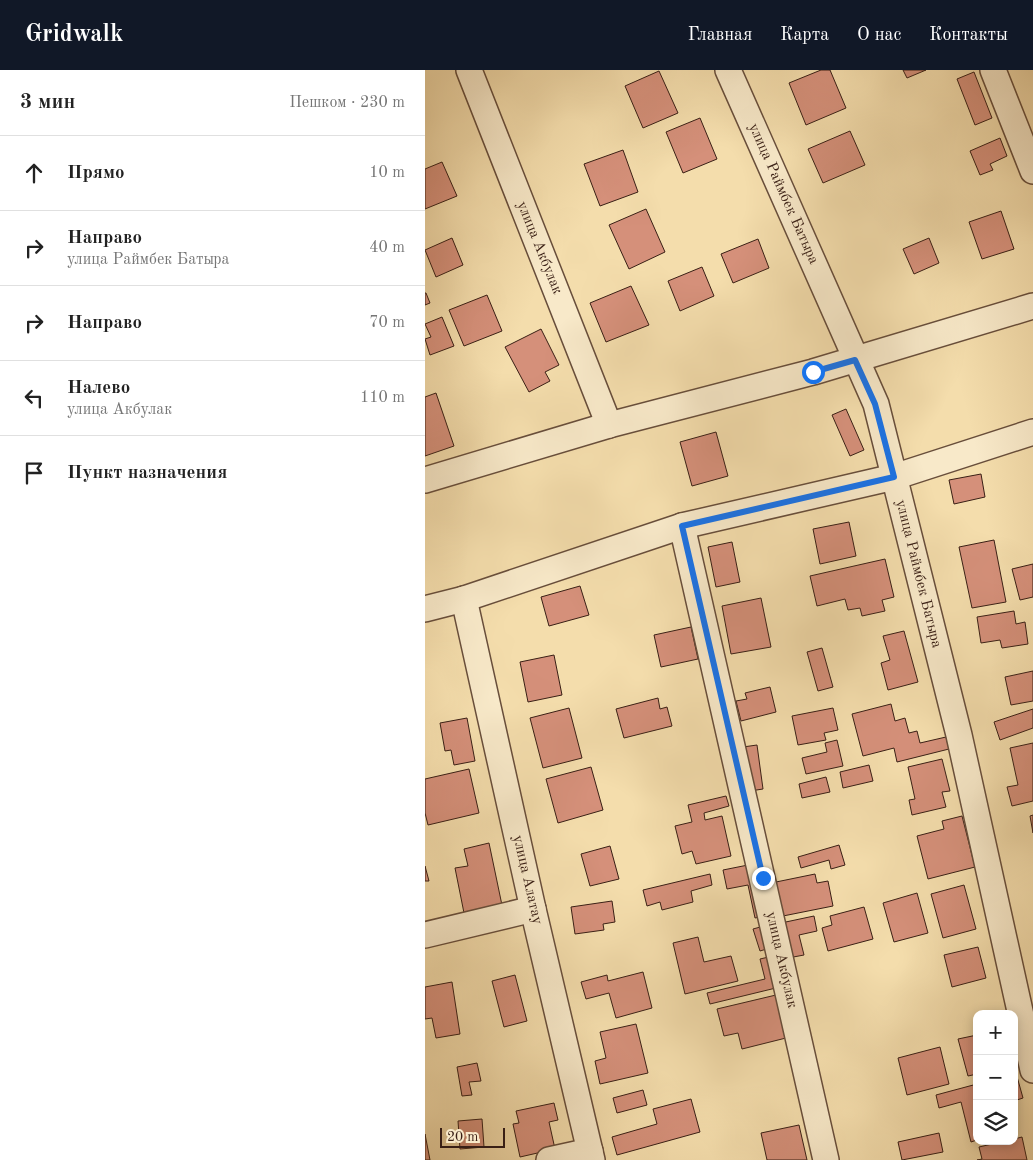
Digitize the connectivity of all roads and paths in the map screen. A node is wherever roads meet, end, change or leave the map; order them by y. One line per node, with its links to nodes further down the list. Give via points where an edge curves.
1 (469, 70): 7 (street, улица Акбулак)
2 (728, 70): 6 (street, улица Раймбек Батыра)
3 (993, 70): 4 (street)
4 (1033, 171)
5 (1033, 306): 6 (street)
6 (855, 360): 7 (street); 9 (street, улица Раймбек Батыра, via 875,404)
7 (609, 425): 10 (street)
8 (1033, 432): 9 (street)
9 (894, 477): 11 (street); 16 (street, улица Раймбек Батыра, via 959,735)
10 (425, 480)
11 (682, 526): 12 (street); 19 (street, улица Акбулак)
12 (464, 599): 13 (street); 14 (street, улица Алатау)
13 (425, 609)
14 (533, 909): 15 (street); 17 (street, улица Алатау)
15 (425, 935)
16 (1033, 1070)
17 (591, 1156): 18 (street)
18 (549, 1160)
19 (826, 1160)

